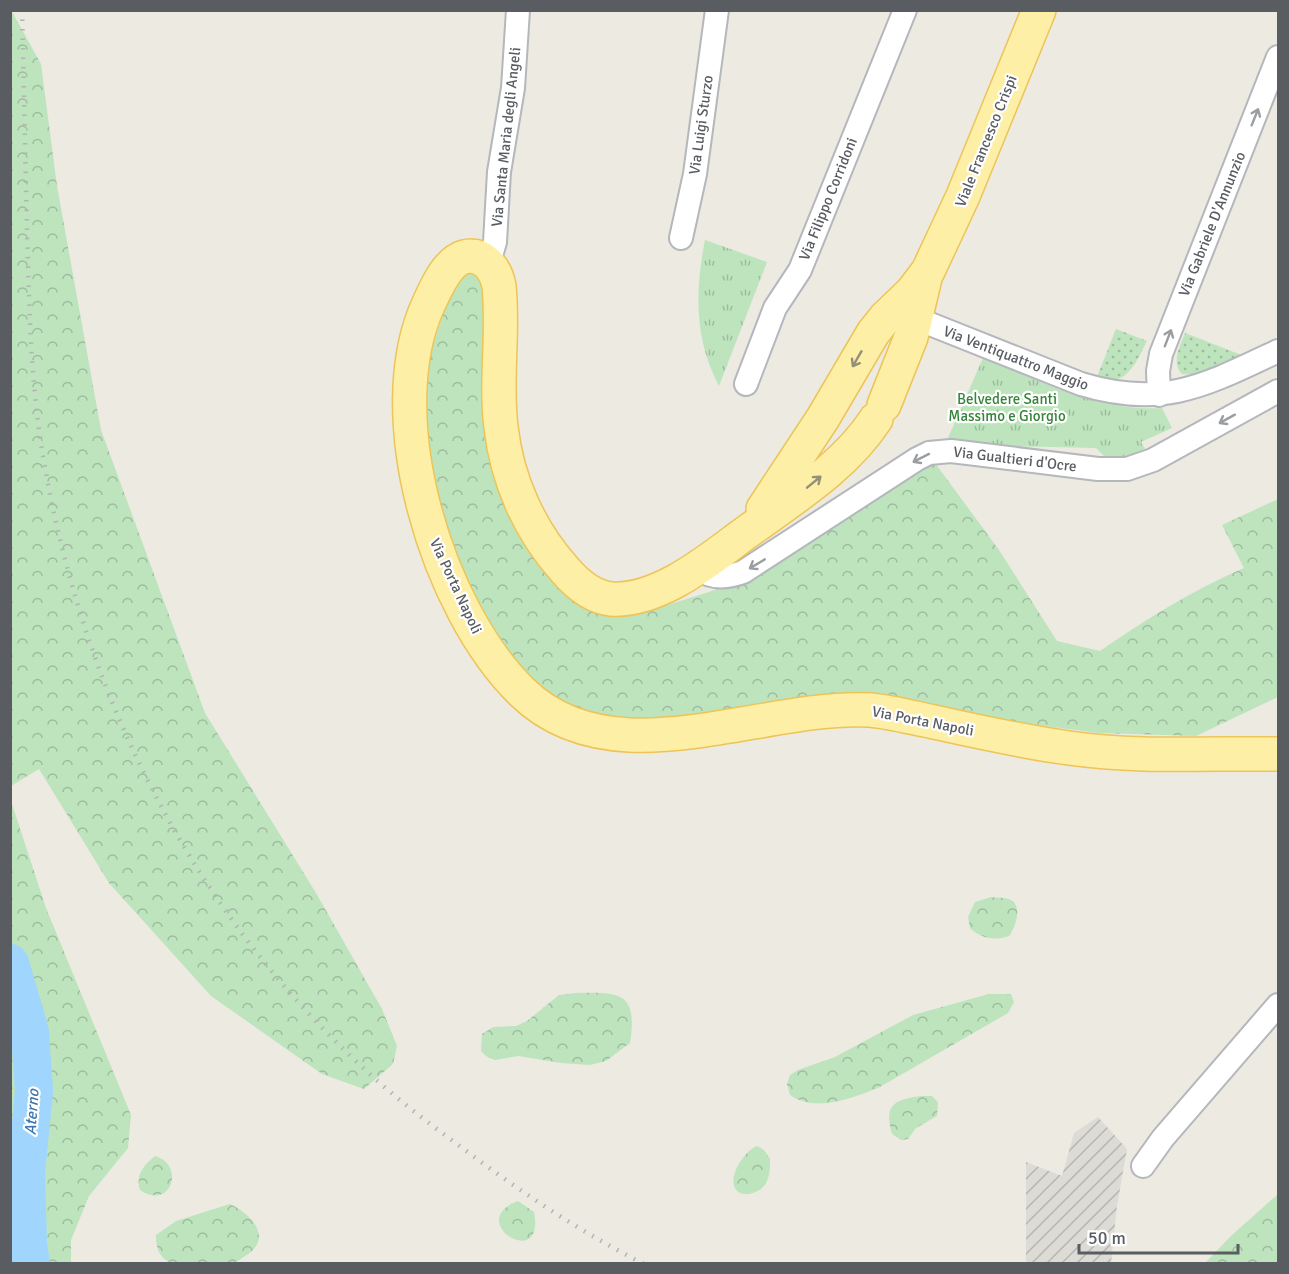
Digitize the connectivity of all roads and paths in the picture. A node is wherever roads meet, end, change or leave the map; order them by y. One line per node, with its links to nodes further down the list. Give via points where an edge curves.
1 (518, 10): 7 (street, Via Santa Maria degli Angeli, via 495,242)
2 (717, 10): 6 (street, Via Luigi Sturzo, via 695,174)
3 (905, 10): 10 (street, Via Filippo Corridoni, via 800,270 778,301)
4 (1039, 10): 8 (main road, Viale Francesco Crispi, via 963,196 928,271 912,292)
5 (1278, 57): 12 (street, Via Gabriele D'Annunzio, one-way to 5, via 1161,354)
6 (681, 238)
7 (487, 262): 14 (main road, via 500,286 499,402 503,446 534,529 571,576 585,588 610,599 655,590); 15 (main road, Via Porta Napoli, via 465,257 452,265 422,320 410,385 413,452 432,534 465,612 510,679 543,708 588,727 630,734 676,734 824,712 868,710 1071,749)
8 (904, 316): 12 (street, Via Ventiquattro Maggio, via 1090,387); 13 (main road, one-way to 13, via 878,326 776,491); 13 (main road, one-way to 8, via 810,485 862,438 880,412 900,368)
9 (1278, 351): 12 (street, Via Ventiquattro Maggio, via 1196,387)
10 (746, 384)
11 (1278, 391): 14 (street, Via Gualtieri d'Ocre, one-way to 14, via 1153,460 1127,469 951,451 929,453 743,572 717,577)
12 (1159, 394)
13 (734, 542): 14 (main road)
14 (698, 569)
15 (1278, 754)
16 (1278, 1005): 17 (street)
17 (1143, 1166)

